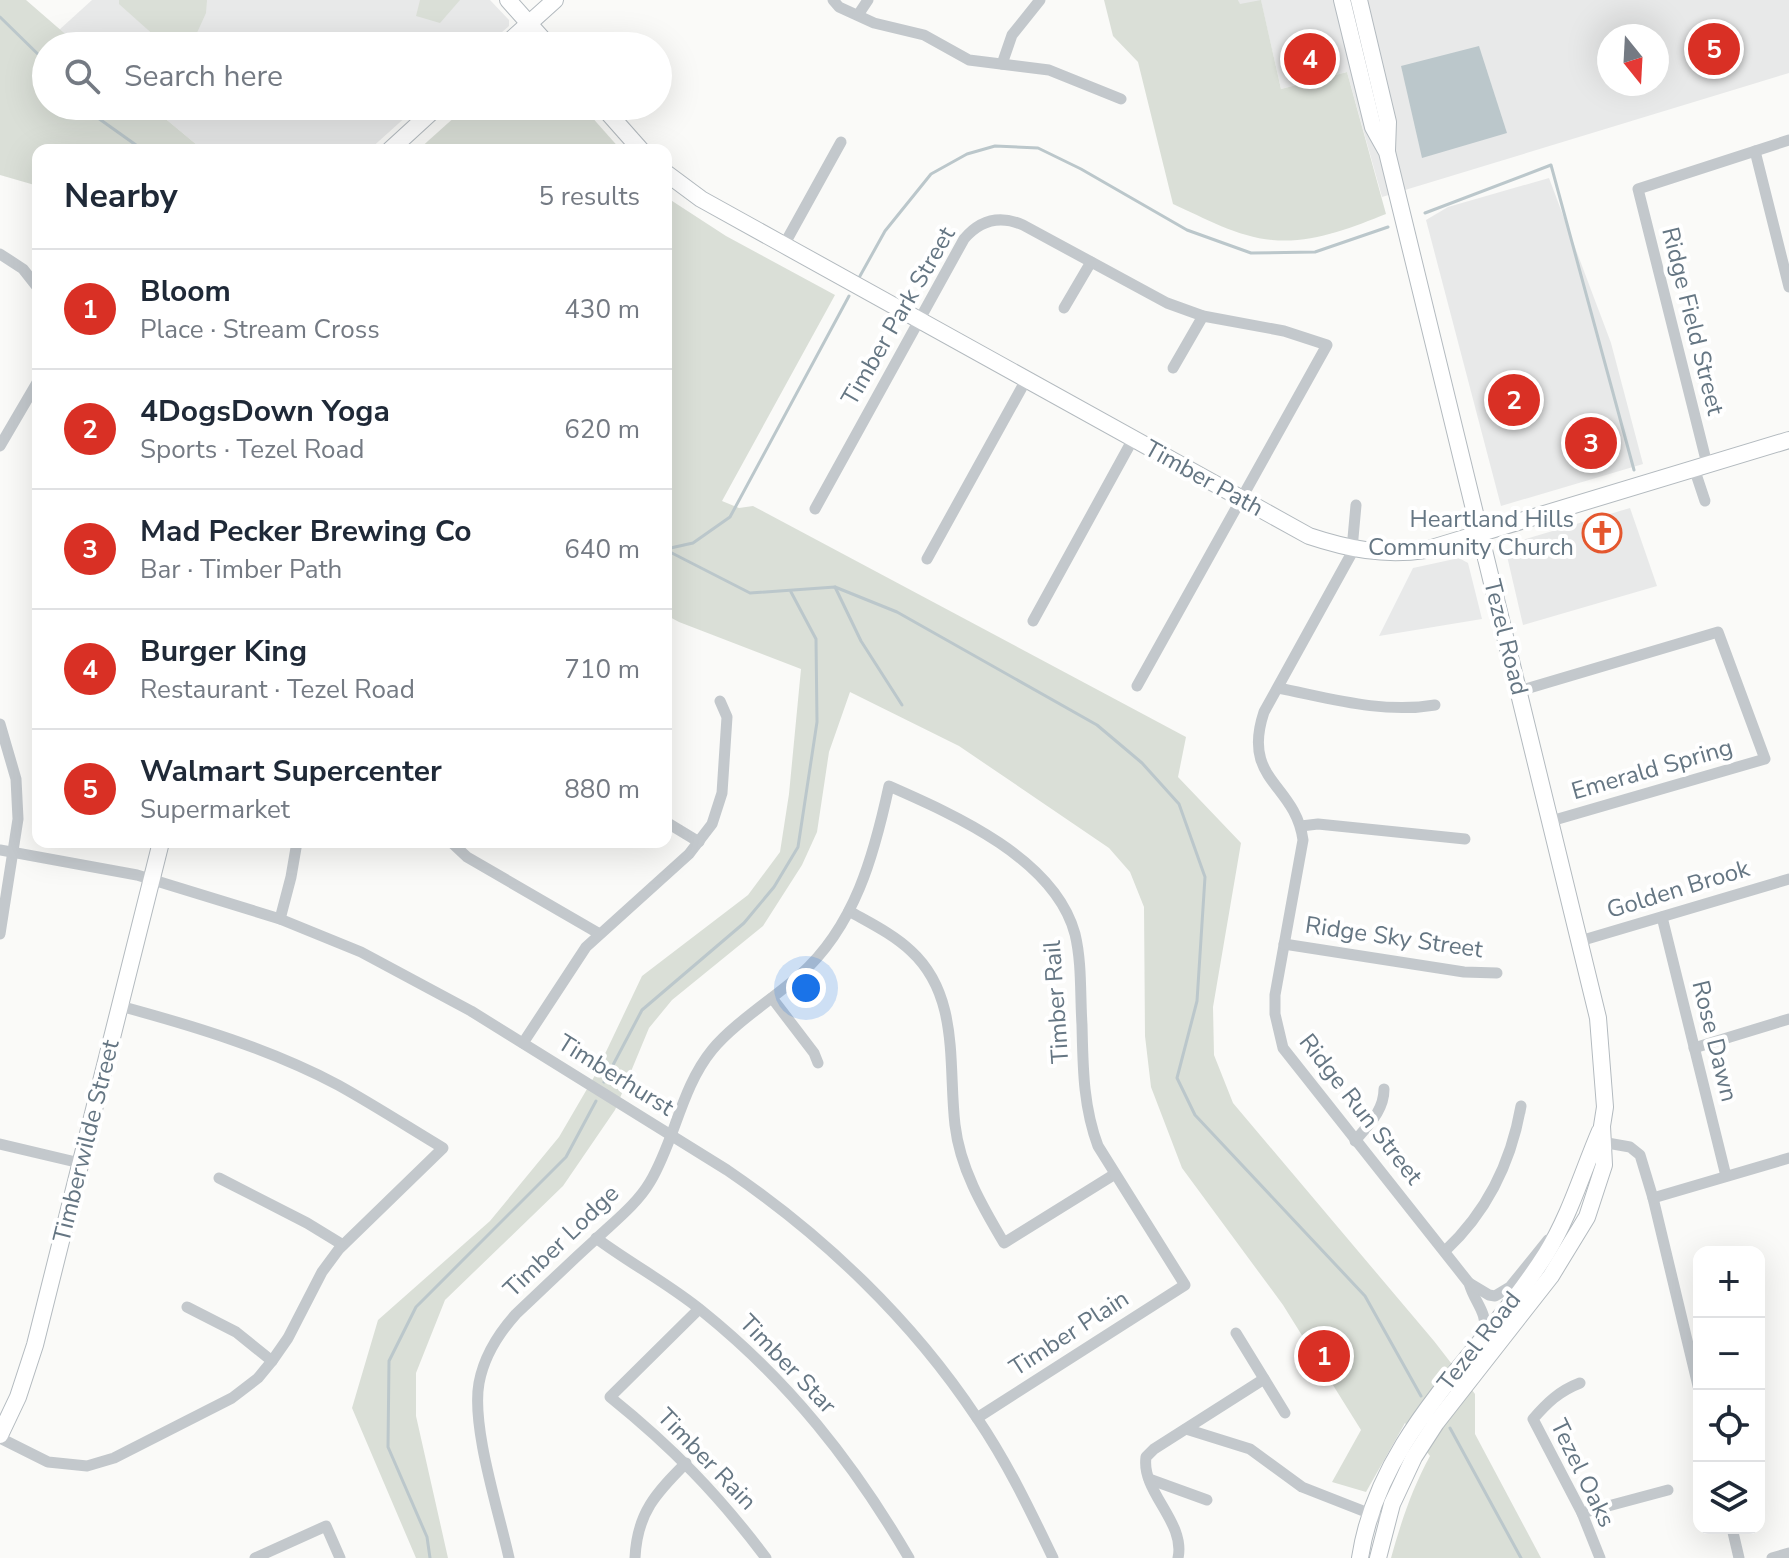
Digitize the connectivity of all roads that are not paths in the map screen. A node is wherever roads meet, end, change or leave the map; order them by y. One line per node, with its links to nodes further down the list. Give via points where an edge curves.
1 (508, 0): 9 (main road)
2 (555, 0): 9 (main road)
3 (833, 0): 8 (street)
4 (868, 0): 8 (street)
5 (1040, 0): 12 (street, via 1012,35)
6 (1342, 0): 21 (main road, Tezel Road, via 1373,127)
7 (1359, 0): 21 (main road, Tezel Road, via 1388,122)
8 (858, 15): 12 (street, via 924,35 969,60)
9 (529, 24): 10 (main road); 11 (main road)
10 (520, 32)
11 (536, 32)
12 (1002, 64): 13 (street, via 1049,70)
13 (1121, 99)
14 (423, 120): 18 (main road)
15 (614, 120): 19 (main road)
16 (1789, 140): 20 (street)
17 (841, 142): 23 (street)
18 (397, 144)
19 (636, 144)
20 (1755, 151): 27 (street); 37 (street, Ridge Field Street, via 1638,189)
21 (1387, 152): 42 (main road, Tezel Road)
22 (672, 177): 23 (main road, Timber Path)
23 (784, 245): 30 (main road, Timber Path)
24 (0, 254): 26 (street)
25 (1091, 262): 28 (street); 29 (street, Timber Park Street); 30 (street, Timber Park Street, via 1015,221 984,222 964,239)
26 (32, 280)
27 (1789, 287)
28 (1064, 308)
29 (1203, 316): 31 (street); 38 (street, Timber Park Street, via 1327,345)
30 (919, 320): 32 (main road, Timber Path); 41 (street, Timber Park Street)
31 (1173, 368)
32 (1026, 380): 34 (main road, Timber Path); 44 (street)
33 (32, 391): 36 (street)
34 (1133, 439): 38 (main road, Timber Path); 45 (street)
35 (1789, 440): 37 (main road, Timber Path)
36 (0, 446)
37 (1700, 466): 39 (street, Ridge Field Street); 42 (main road, Timber Path)
38 (1241, 499): 43 (main road, Timber Path, via 1309,536); 46 (street)
39 (1705, 501)
40 (1356, 505): 43 (street)
41 (815, 509)
42 (1480, 533): 43 (main road, Timber Path, via 1411,552); 48 (main road, Tezel Road)
43 (1353, 549): 47 (street)
44 (927, 559)
45 (1033, 621)
46 (1137, 686)
47 (1278, 688): 50 (street, via 1383,707); 55 (street, via 1259,727 1259,757)
48 (1519, 691): 53 (main road, Tezel Road); 53 (street, Emerald Spring, via 1718,632 1765,759)
49 (720, 701): 57 (street, via 727,717 722,793 712,824)
50 (1435, 705)
51 (0, 724): 62 (street, via 17,789)
52 (889, 786): 65 (street, Timber Lodge, via 876,846); 87 (street, Timber Rail, via 1018,856 1066,909 1078,947 1087,1110 1098,1146)
53 (1551, 821): 70 (main road, Tezel Road)
54 (672, 826): 57 (street)
55 (1301, 826): 56 (street); 71 (street, Ridge Run Street, via 1302,852)
56 (1465, 839)
57 (699, 842): 68 (street)
58 (160, 848): 63 (main road, Timberwilde Street)
59 (296, 848): 67 (street)
60 (457, 848): 68 (street)
61 (0, 850): 62 (street, Timberhurst)
62 (14, 852): 63 (street, Timberhurst); 69 (street)
63 (152, 879): 67 (street, Timberhurst); 74 (main road, Timberwilde Street)
64 (1789, 879): 66 (street, Golden Brook)
65 (849, 911): 73 (street, Timber Lodge, via 822,951); 87 (street, via 909,949 939,989 948,1018 955,1127 980,1203 1004,1243)
66 (1662, 917): 70 (street, Golden Brook); 77 (street, Rose Dawn)
67 (280, 919): 76 (street, Timberhurst, via 361,952)
68 (598, 933): 76 (street)
69 (0, 934)
70 (1580, 941): 82 (main road, Tezel Road, via 1602,1041)
71 (1284, 944): 72 (street, Ridge Sky Street); 83 (street, Ridge Run Street, via 1275,995 1283,1048)
72 (1497, 973)
73 (772, 998): 78 (street); 81 (street, Timber Lodge, via 707,1056)
74 (120, 1006): 86 (main road, Timberwilde Street); 93 (street, via 255,1048 336,1084 443,1148)
75 (1789, 1019): 77 (street)
76 (523, 1043): 81 (street, Timberhurst)
77 (1694, 1048): 88 (street, Rose Dawn)
78 (818, 1063)
79 (1384, 1089): 83 (street, via 1377,1115)
80 (1521, 1106): 94 (street, via 1511,1153 1494,1191)
81 (671, 1134): 92 (street, Timber Lodge, via 644,1191); 106 (street, Timberhurst, via 766,1196 814,1236 916,1339)
82 (1601, 1136): 90 (street, via 1640,1155); 91 (main road, Tezel Road); 115 (main road, Tezel Road, via 1604,1165 1572,1244 1426,1438)
83 (1355, 1141): 94 (street, Ridge Run Street)
84 (0, 1144): 86 (street)
85 (1789, 1158): 88 (street)
86 (80, 1163): 108 (main road, Timberwilde Street, via 35,1345)
87 (1115, 1174): 96 (street, Timber Rail)
88 (1726, 1176): 90 (street)
89 (219, 1178): 93 (street)
90 (1653, 1198): 102 (street)
91 (1564, 1221): 95 (street, via 1503,1293 1489,1295); 100 (main road, Tezel Road)
92 (596, 1238): 98 (street, Timber Star); 120 (street, Timber Lodge, via 508,1323 482,1369 479,1428)
93 (343, 1245): 101 (street)
94 (1445, 1251): 95 (street, Ridge Run Street)
95 (1469, 1283): 100 (street, Ridge Run Street, via 1484,1311)
96 (1185, 1285): 106 (street, Timber Plain)
97 (187, 1307): 101 (street, via 236,1332)
98 (699, 1309): 109 (street, Timber Rain, via 610,1397); 123 (street, Timber Star, via 756,1357 808,1413 873,1497)
99 (1236, 1333): 103 (street)
100 (1485, 1334): 114 (main road, Tezel Road, via 1407,1435)
101 (272, 1361): 108 (street, via 232,1398 106,1461 77,1466 48,1462)
102 (1693, 1365)
103 (1264, 1379): 105 (street); 107 (street)
104 (1580, 1383): 113 (street, Tezel Oaks, via 1549,1400 1533,1419)
105 (1285, 1413)
106 (977, 1418): 124 (street, Timberhurst)
107 (1186, 1429): 110 (street, via 1146,1457); 114 (street, via 1250,1449 1302,1487)
108 (0, 1437)
109 (686, 1463): 121 (street, via 652,1499); 122 (street, Timber Rain)
110 (1149, 1479): 112 (street); 125 (street, via 1180,1546)
111 (1668, 1490): 113 (street)
112 (1207, 1500)
113 (1582, 1513): 128 (street, Tezel Oaks)
114 (1370, 1514): 115 (street); 126 (main road, Tezel Road)
115 (1388, 1519): 127 (main road, Tezel Road)
116 (1733, 1534): 129 (street)
117 (1789, 1553): 130 (street)
118 (255, 1558): 119 (street, via 326,1526)
119 (340, 1558)
120 (509, 1558)
121 (635, 1558)
122 (766, 1558)
123 (909, 1558)
124 (1053, 1558)
125 (1178, 1558)
126 (1360, 1558)
127 (1378, 1558)
128 (1600, 1558)
129 (1739, 1558)
130 (1772, 1558)

